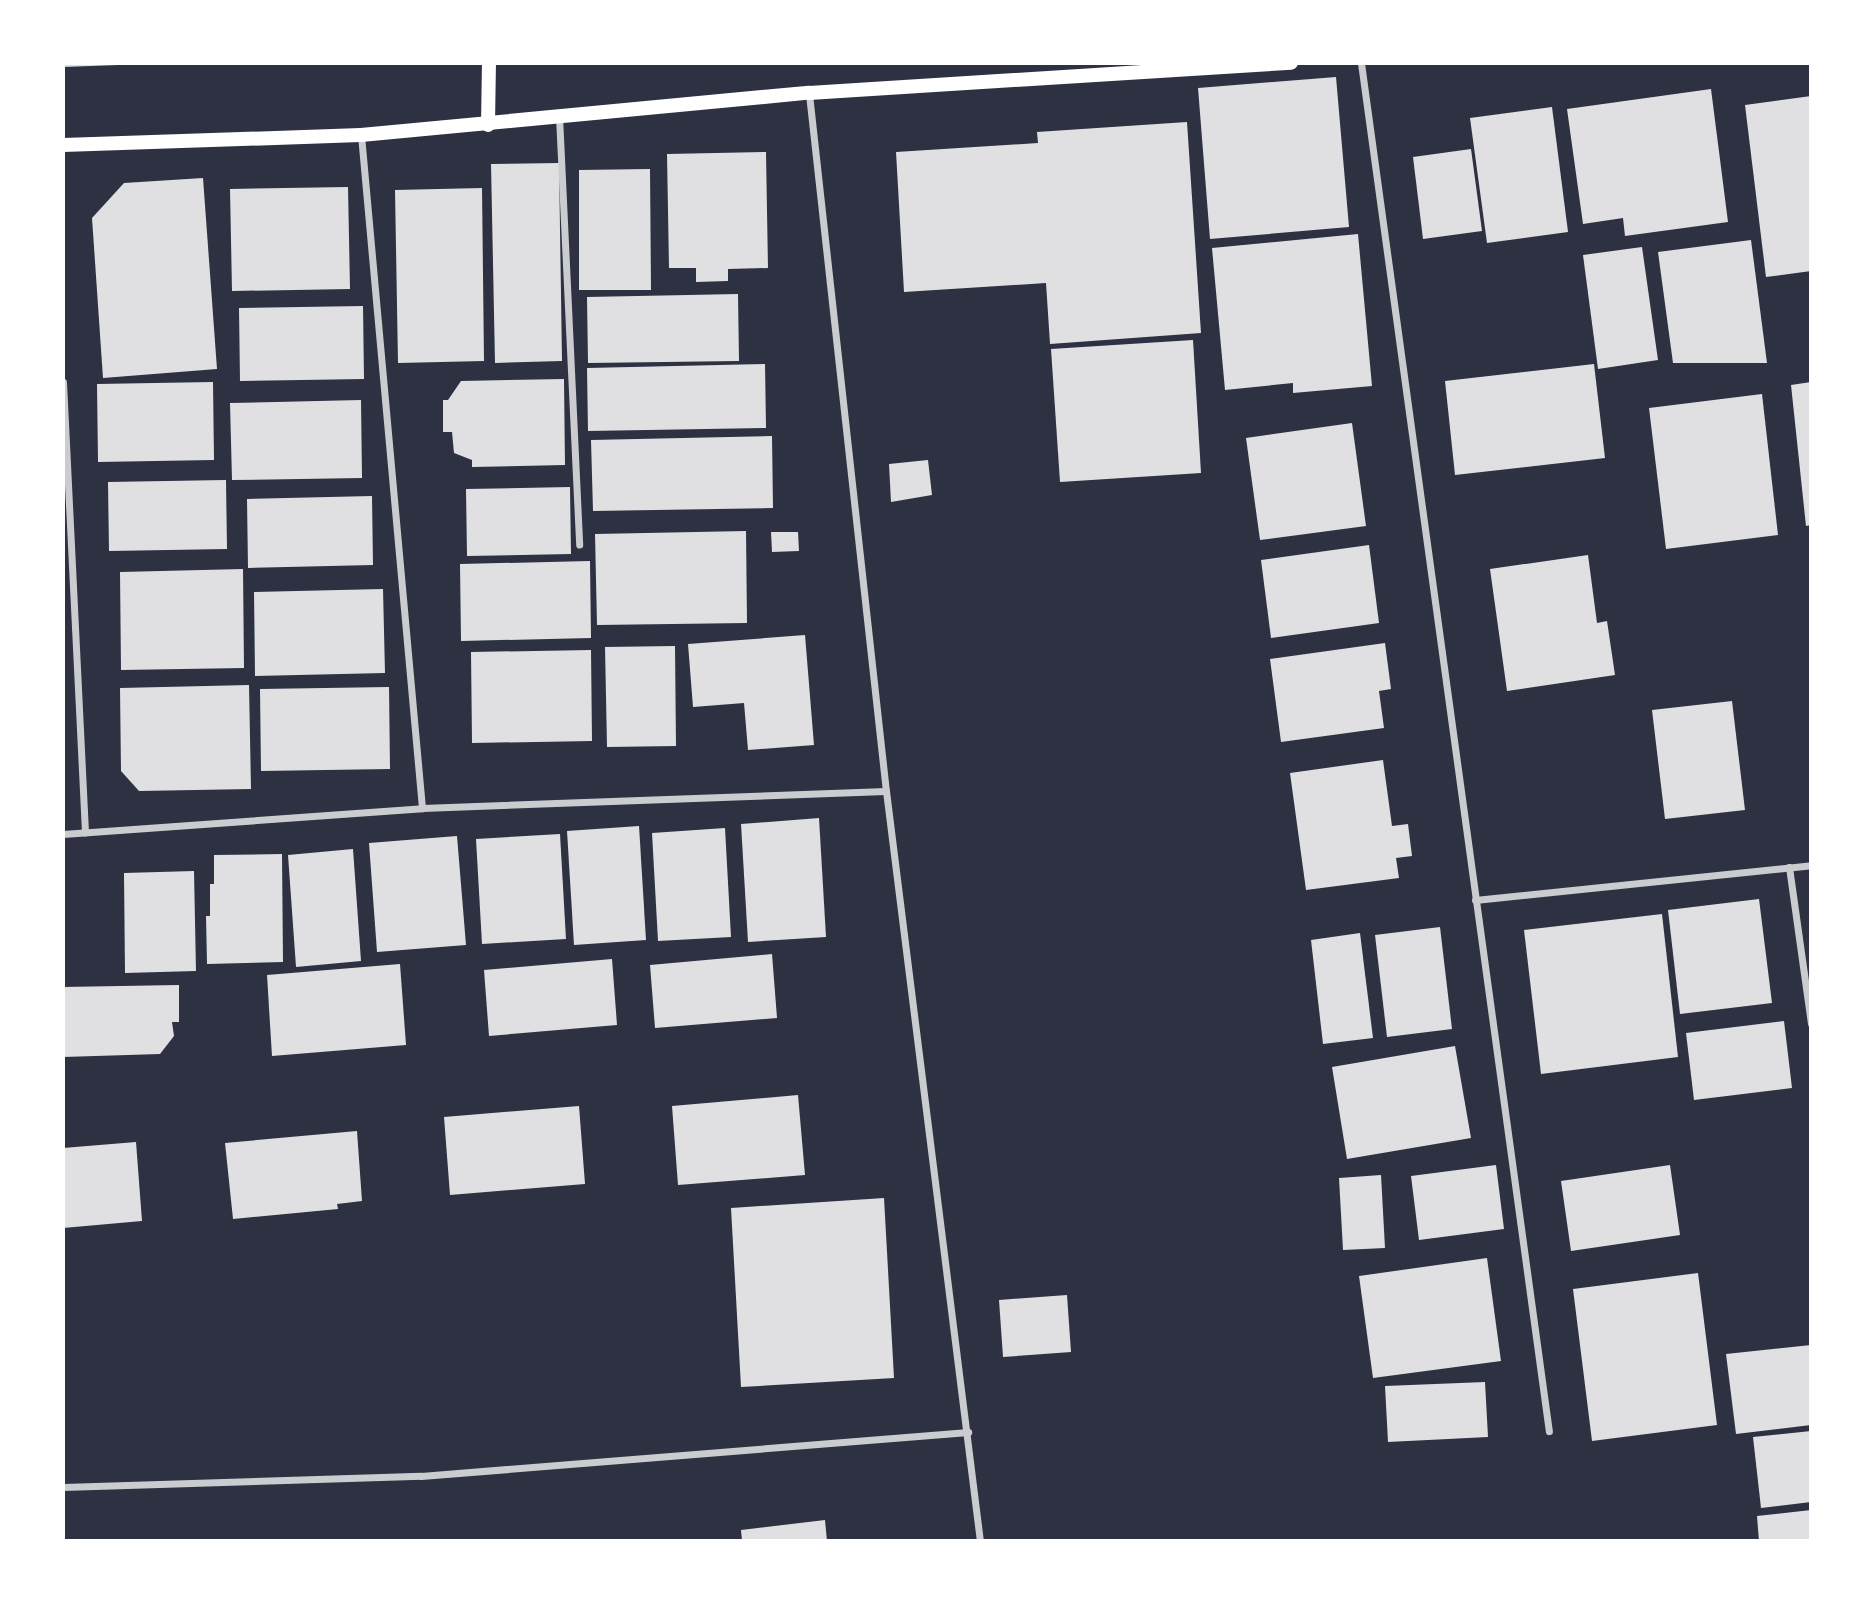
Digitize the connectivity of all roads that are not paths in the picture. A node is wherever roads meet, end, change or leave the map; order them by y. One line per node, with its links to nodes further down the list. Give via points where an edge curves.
1 (489, 63): 7 (main road)
2 (1291, 63): 4 (main road)
3 (1361, 63): 18 (street)
4 (1140, 68): 5 (main road)
5 (809, 93): 6 (main road); 12 (street)
6 (559, 115): 7 (main road); 11 (street)
7 (488, 125): 8 (main road)
8 (360, 135): 9 (main road); 13 (street)
9 (63, 145)
10 (63, 382): 14 (street)
11 (579, 545)
12 (886, 791): 13 (street); 21 (street)
13 (422, 808): 14 (street)
14 (85, 832): 15 (street)
15 (63, 834)
16 (1811, 865): 17 (street)
17 (1788, 867): 18 (street); 19 (street)
18 (1475, 900): 20 (street)
19 (1811, 1023)
20 (1549, 1431)
21 (968, 1432): 22 (street, via 421,1476); 23 (street)
22 (63, 1487)
23 (980, 1541)

